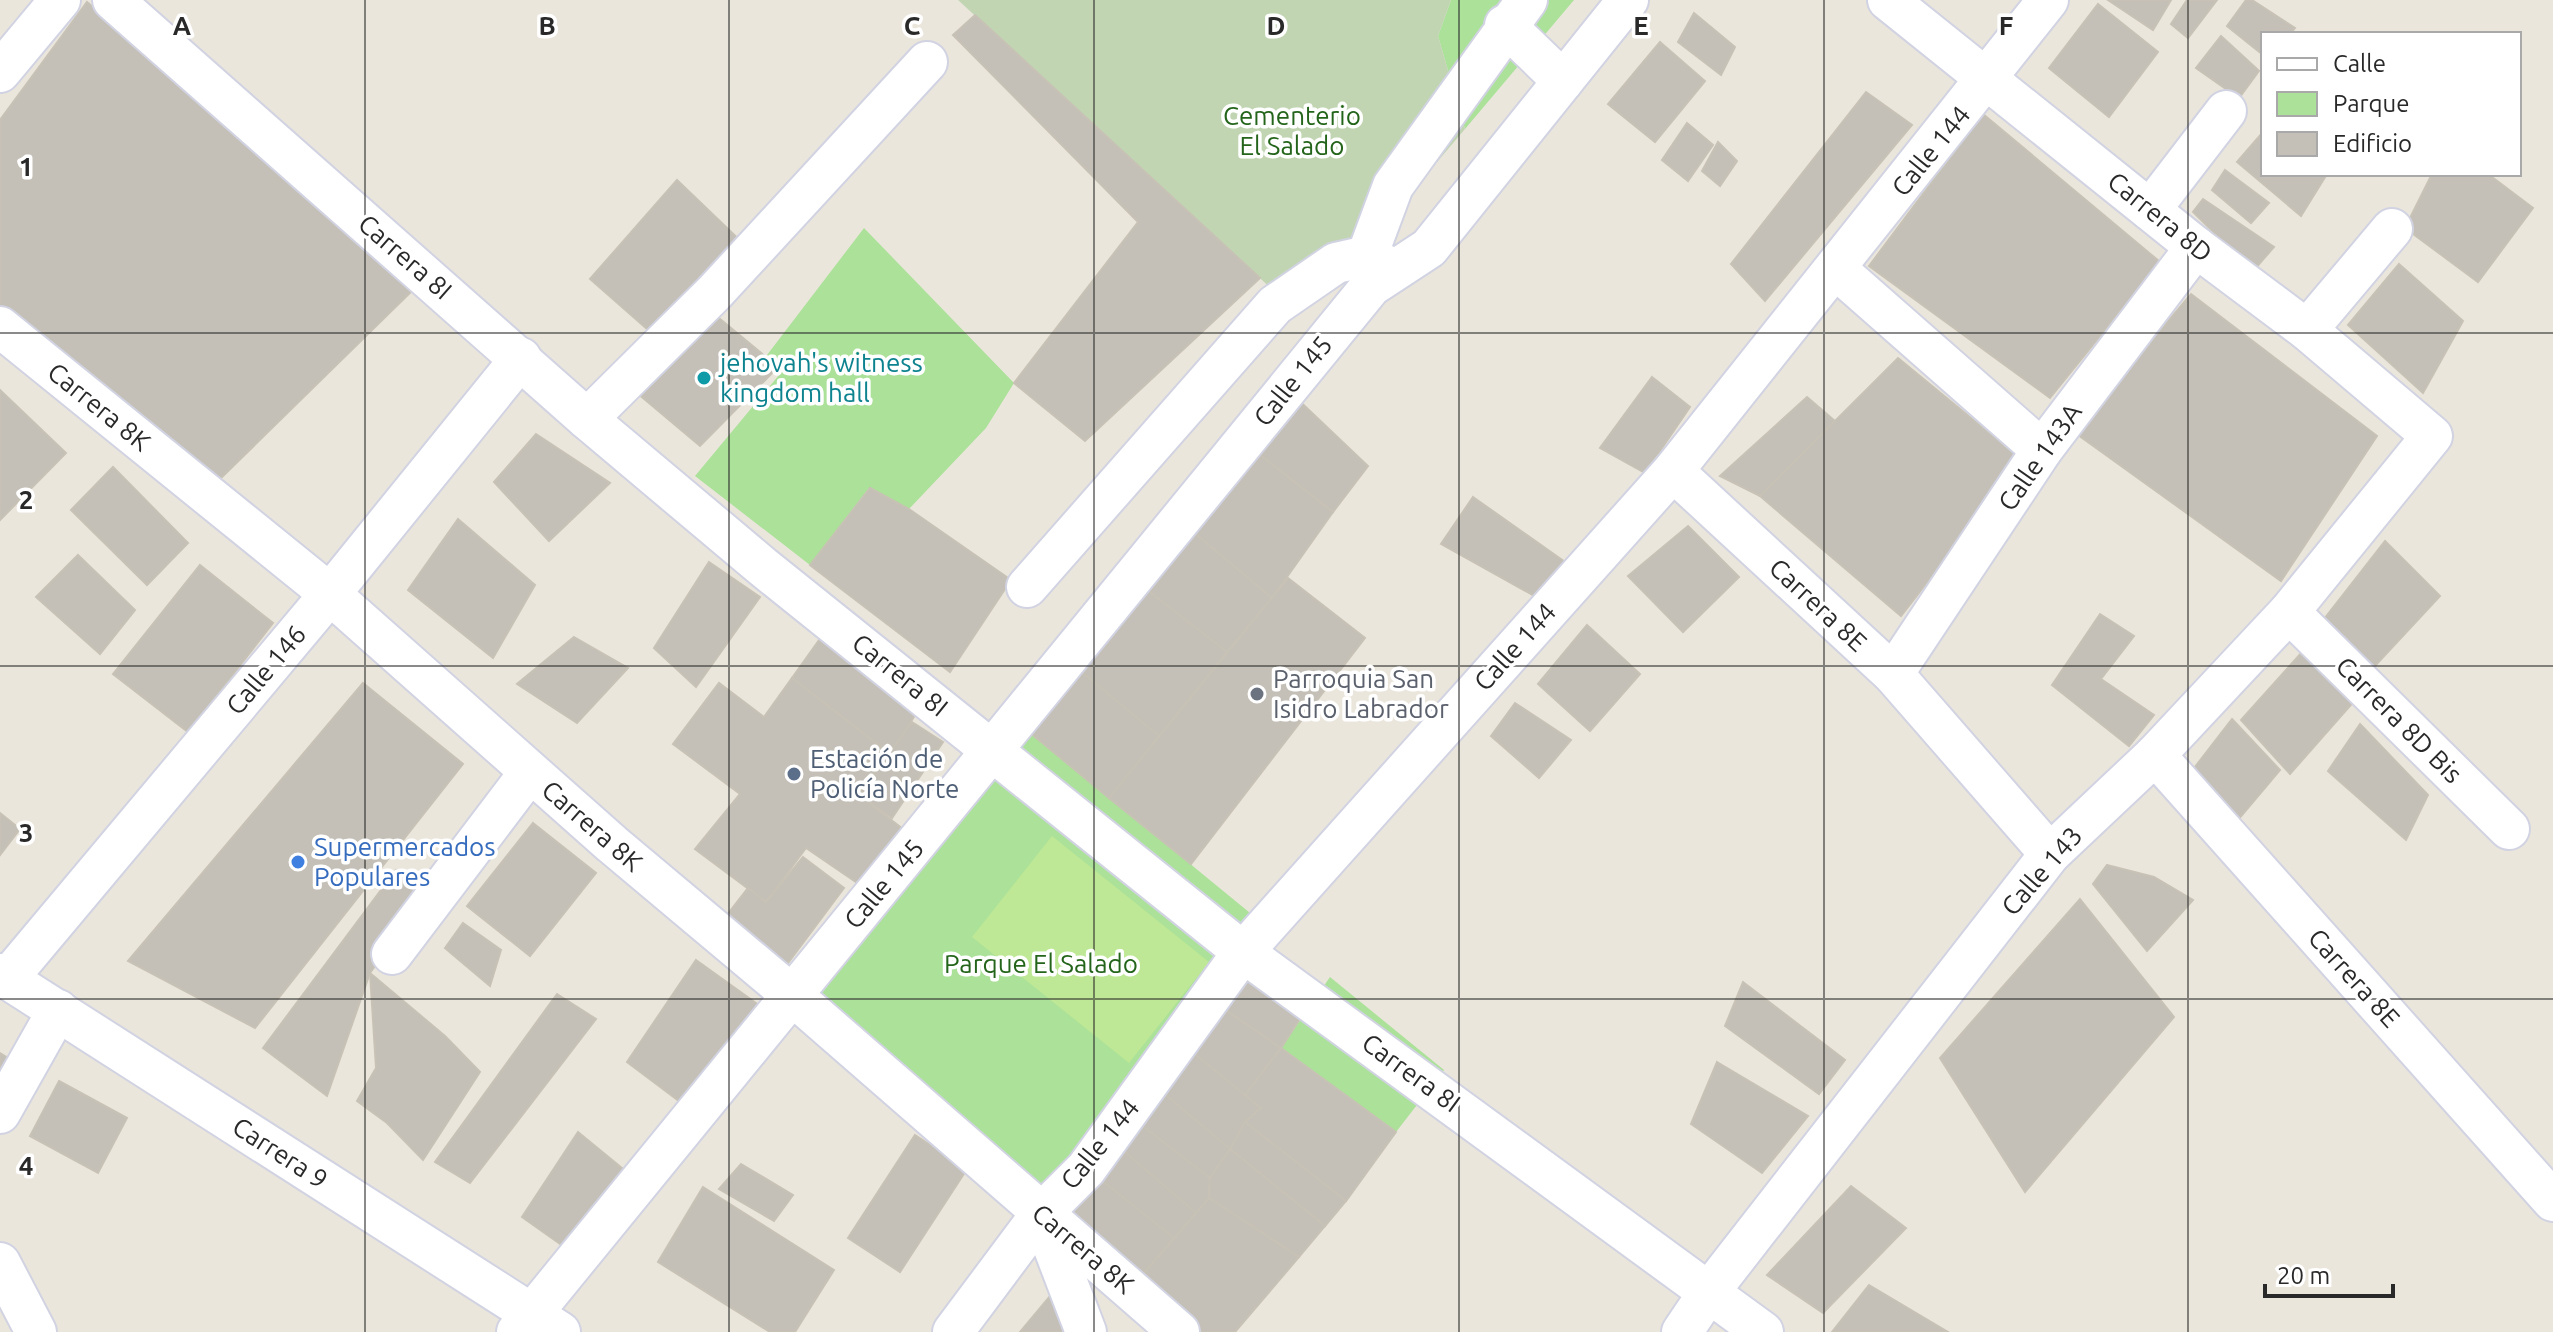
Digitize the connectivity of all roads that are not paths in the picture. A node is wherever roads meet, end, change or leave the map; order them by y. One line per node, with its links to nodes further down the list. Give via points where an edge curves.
1 (60, 0): 8 (street)
2 (113, 0): 19 (street, Carrera 8I)
3 (1628, 0): 10 (street, Calle 145)
4 (1888, 0): 9 (street, Carrera 8D)
5 (2048, 0): 9 (street, Calle 144)
6 (1516, 13): 10 (street); 16 (street, Calle 145, via 1393,186)
7 (927, 62): 20 (street, via 714,293)
8 (0, 72)
9 (1989, 79): 12 (street, Carrera 8D); 15 (street, Calle 144)
10 (1563, 81): 16 (street, Calle 145, via 1429,248)
11 (2226, 111): 12 (street)
12 (2150, 210): 14 (street, Carrera 8D)
13 (2392, 229): 18 (street)
14 (2196, 247): 18 (street, Carrera 8D); 22 (street, Calle 143A)
15 (1836, 269): 22 (street); 23 (street, Calle 144)
16 (1378, 270): 24 (street, via 1336,263 1275,305); 28 (street, Calle 145)
17 (0, 327): 25 (street, Carrera 8K)
18 (2307, 330): 21 (street, Carrera 8D)
19 (521, 358): 20 (street, Carrera 8I); 25 (street, Calle 146)
20 (587, 419): 28 (street, Carrera 8I, via 763,567)
21 (2432, 436): 26 (street, Calle 143)
22 (2042, 450): 27 (street, Calle 143A)
23 (1673, 471): 27 (street, Carrera 8E); 33 (street, Calle 144)
24 (1027, 587)
25 (330, 594): 30 (street, Carrera 8K); 35 (street, Calle 146)
26 (2289, 612): 29 (street, Calle 143); 31 (street, Carrera 8D Bis)
27 (1893, 674): 32 (street, Carrera 8E)
28 (995, 750): 33 (street, Carrera 8I); 36 (street, Calle 145)
29 (2155, 755): 32 (street, Calle 143); 39 (street, Carrera 8E)
30 (530, 772): 34 (street); 36 (street, Carrera 8K)
31 (2509, 829)
32 (2050, 854): 42 (street, Calle 143)
33 (1243, 952): 40 (street, Calle 144, via 1086,1169); 42 (street, Carrera 8I)
34 (392, 954)
35 (4, 976): 37 (street, Carrera 9)
36 (792, 995): 40 (street, Carrera 8K); 43 (street, Calle 145)
37 (58, 1010): 38 (street); 43 (street, Carrera 9)
38 (0, 1113)
39 (2553, 1201)
40 (1041, 1214): 45 (street, Calle 144); 46 (street); 47 (street, Carrera 8K)
41 (0, 1263): 44 (street)
42 (1709, 1292): 48 (street, Calle 143); 49 (street, Carrera 8I)
43 (537, 1326)
44 (36, 1332)
45 (953, 1332)
46 (1086, 1332)
47 (1179, 1332)
48 (1682, 1332)
49 (1763, 1332)

